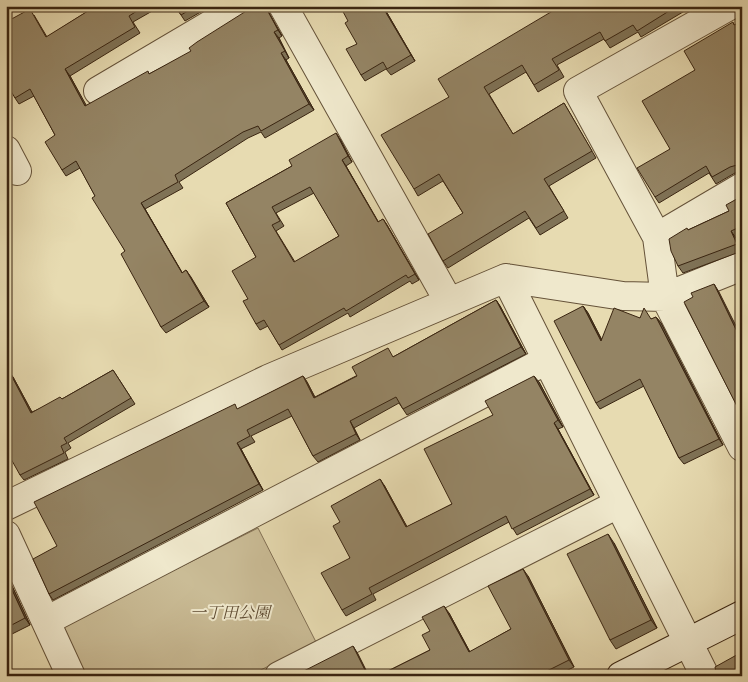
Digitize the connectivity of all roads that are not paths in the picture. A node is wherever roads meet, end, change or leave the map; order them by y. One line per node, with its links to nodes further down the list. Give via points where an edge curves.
1 (242, 6): 4 (street)
2 (283, 6): 10 (street)
3 (728, 6): 6 (street, via 578,91)
4 (98, 91)
5 (742, 187): 6 (street)
6 (657, 237): 9 (street)
7 (742, 266): 9 (street)
8 (506, 278): 9 (street, via 614,295); 10 (street); 11 (street)
9 (665, 297): 12 (street)
10 (449, 302): 14 (street, via 268,378)
11 (547, 360): 13 (street); 17 (street)
12 (739, 434)
13 (618, 504): 18 (street); 20 (street)
14 (6, 506)
15 (6, 536): 17 (street)
16 (742, 615): 18 (street)
17 (46, 621): 19 (street)
18 (687, 642): 21 (street); 22 (street)
19 (70, 676)
20 (279, 676)
21 (621, 676)
22 (705, 676)

